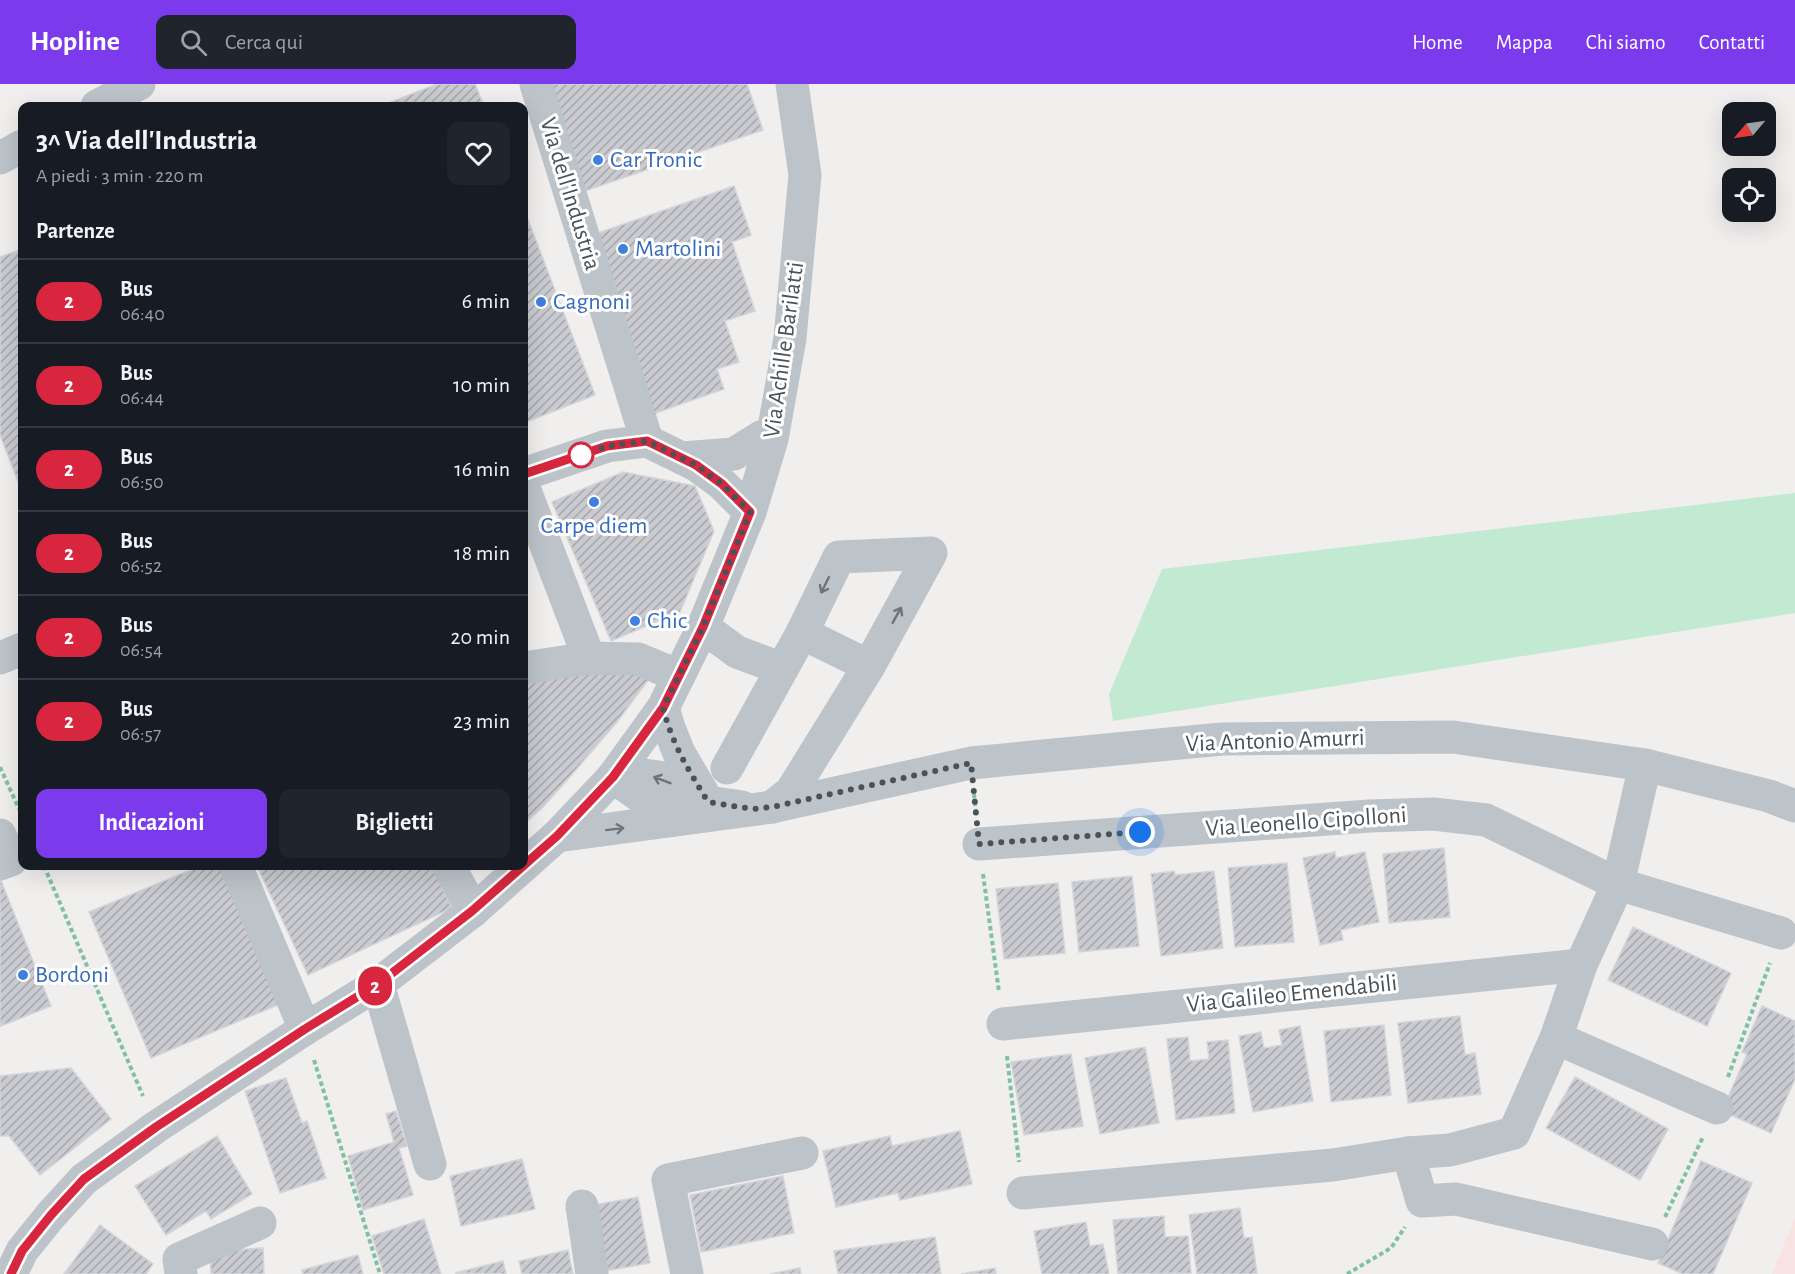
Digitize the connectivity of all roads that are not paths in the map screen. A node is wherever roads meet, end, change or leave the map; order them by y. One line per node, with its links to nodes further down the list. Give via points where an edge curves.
1 (139, 84): 4 (street)
2 (536, 84): 8 (street, Via dell'Industria)
3 (792, 84): 12 (street, Via Achille Barilatti, via 805,175 790,338 772,439)
4 (105, 102)
5 (18, 148): 6 (street)
6 (0, 158)
7 (761, 436): 9 (street, via 734,454)
8 (647, 441): 9 (street); 10 (street, via 607,446)
9 (682, 458): 12 (street, via 722,484)
10 (528, 473)
11 (528, 498): 17 (street)
12 (750, 512): 13 (street, Via Achille Barilatti)
13 (703, 627): 20 (street, via 737,652); 21 (street, Via Achille Barilatti)
14 (802, 633): 18 (street); 18 (street, one-way to 14, via 931,553 839,557); 20 (street)
15 (18, 651): 16 (street)
16 (0, 658)
17 (589, 658): 19 (street); 21 (street, via 638,659)
18 (869, 666): 27 (street, via 791,792)
19 (528, 667)
20 (782, 669): 24 (street)
21 (679, 676): 22 (street, Via Achille Barilatti)
22 (663, 708): 25 (street, Via Achille Barilatti); 28 (street, via 679,753)
23 (1645, 765): 26 (street, Via Antonio Amurri, via 1770,796); 27 (street, Via Antonio Amurri, via 1453,737 1222,739 971,763); 37 (street)
24 (727, 768)
25 (613, 777): 28 (street, Via Antonio Amurri, via 647,801); 30 (street, Via Achille Barilatti)
26 (1795, 806)
27 (762, 808): 28 (street, Via Antonio Amurri)
28 (709, 809): 30 (street, Via Antonio Amurri, one-way to 28)
29 (0, 835): 33 (street, via 11,860)
30 (557, 836): 32 (street, Via Achille Barilatti)
31 (979, 844): 37 (street, Via Leonello Cipolloni, via 1433,814 1486,820)
32 (528, 862)
33 (0, 864)
34 (238, 870): 43 (street)
35 (451, 870): 38 (street)
36 (518, 870): 38 (street, Via Achille Barilatti)
37 (1618, 884): 39 (street, Via Leonello Cipolloni); 40 (street)
38 (472, 911): 41 (street, Via Achille Barilatti)
39 (1781, 933)
40 (1581, 964): 42 (street, Via Galileo Emendabili); 44 (street)
41 (378, 984): 43 (street, Via Achille Barilatti); 49 (street)
42 (1003, 1024)
43 (305, 1029): 55 (street, Via Achille Barilatti, via 84,1179 22,1251)
44 (1556, 1038): 45 (street); 46 (street, via 1514,1133)
45 (1717, 1108)
46 (1450, 1150): 48 (street); 51 (street)
47 (802, 1153): 58 (street, via 668,1180)
48 (1408, 1153): 50 (street, via 1333,1165); 51 (street, via 1422,1201)
49 (430, 1164)
50 (1023, 1193)
51 (1456, 1199): 54 (street)
52 (582, 1206): 57 (street)
53 (260, 1223): 56 (street, via 179,1258)
54 (1652, 1244)
55 (11, 1274)
56 (180, 1274)
57 (592, 1274)
58 (687, 1274)

